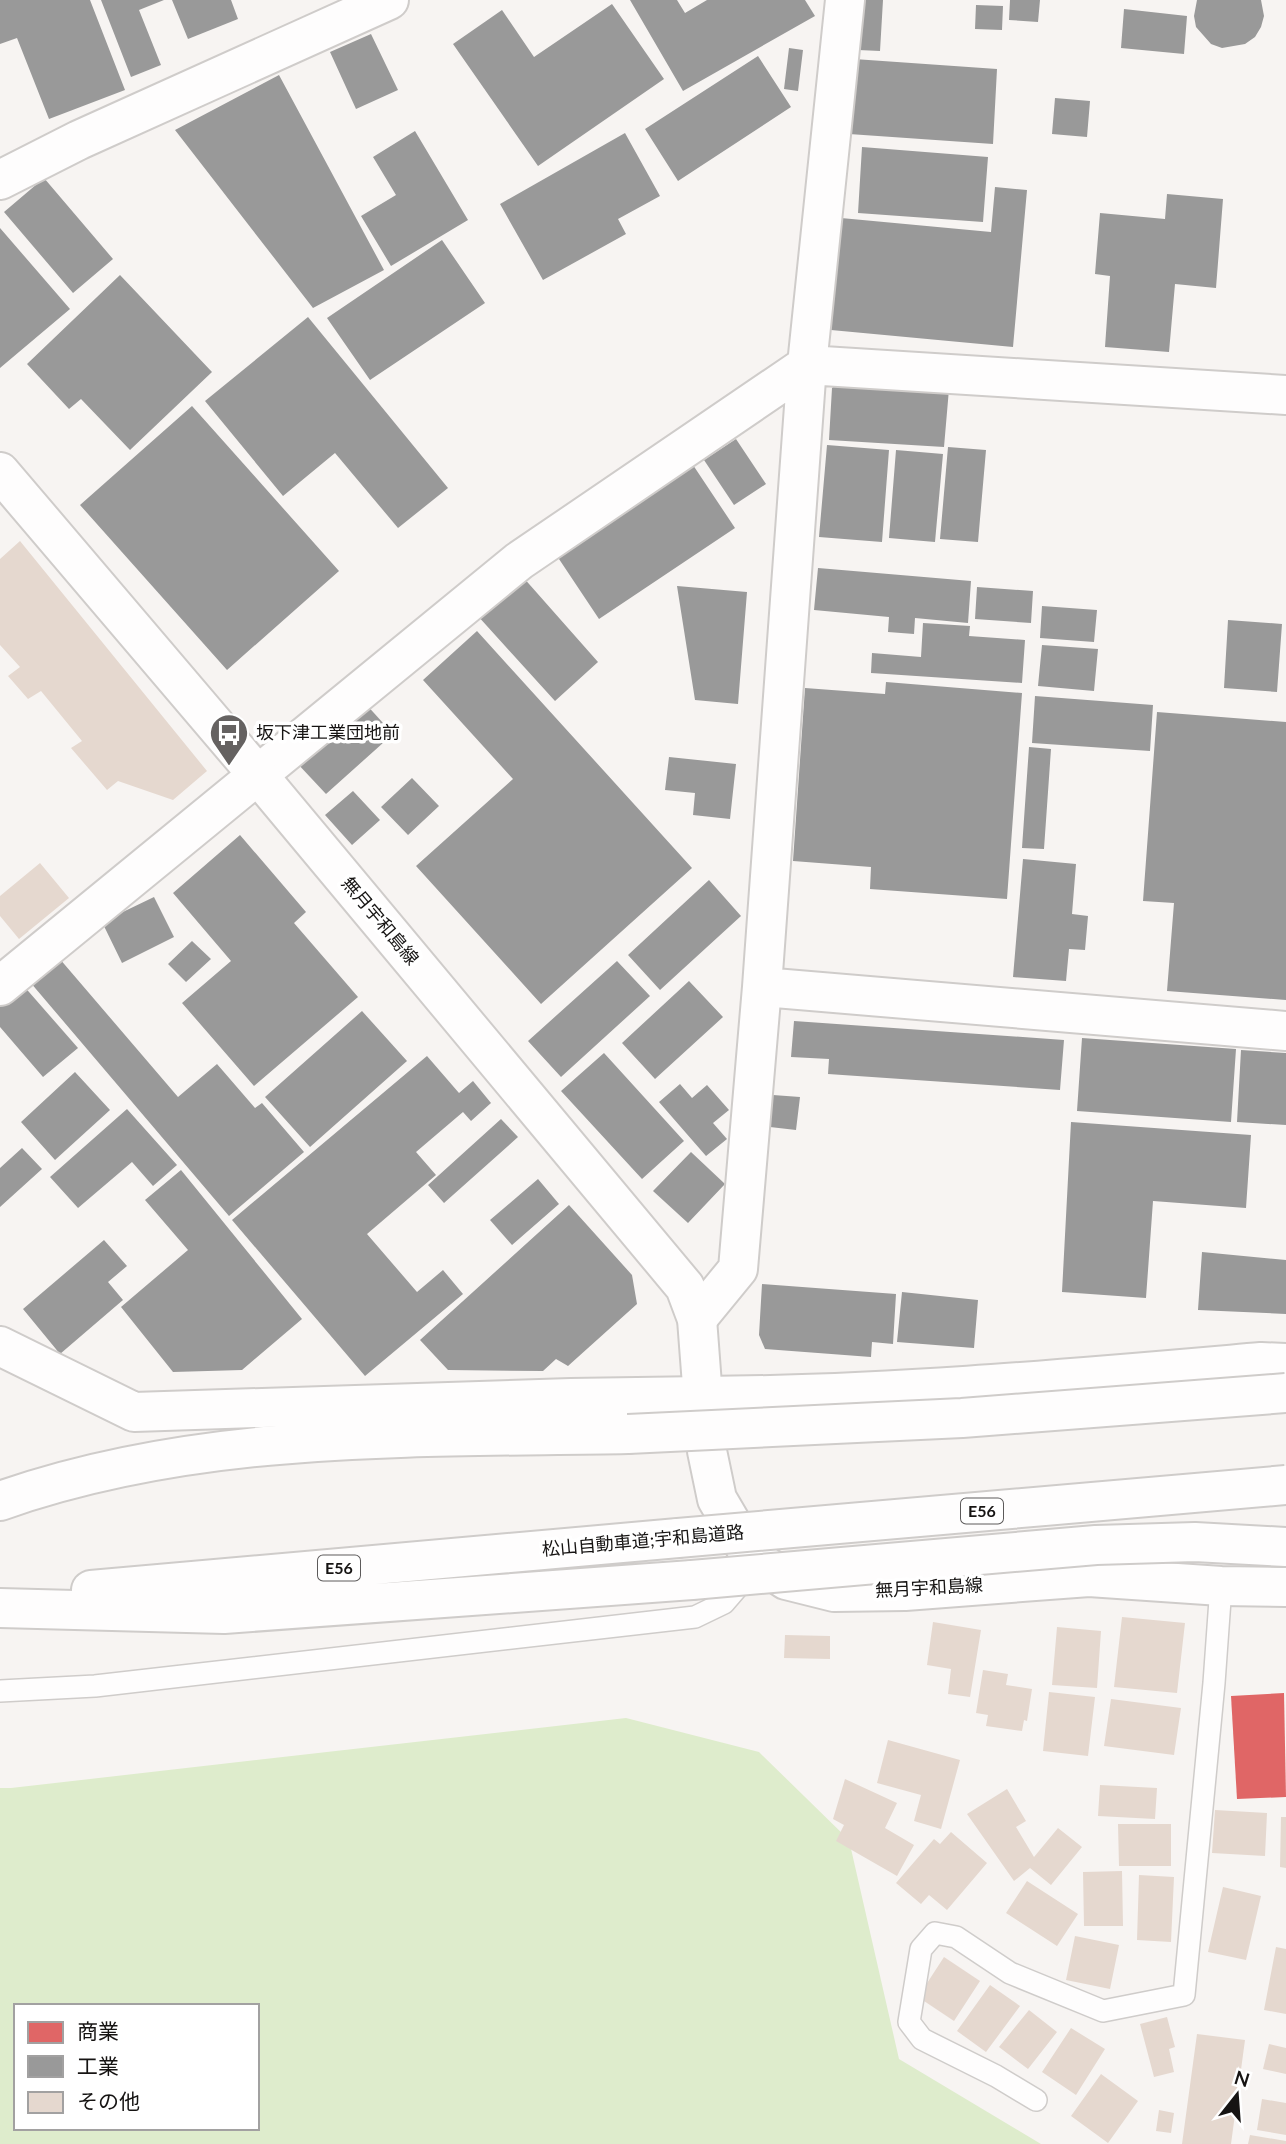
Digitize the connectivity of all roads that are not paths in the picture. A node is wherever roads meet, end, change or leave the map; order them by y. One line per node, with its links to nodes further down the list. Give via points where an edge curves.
1 (390, 0): 3 (main road)
2 (845, 0): 4 (main road)
3 (0, 180)
4 (807, 365): 5 (main road); 7 (main road, via 519,561); 9 (main road)
5 (1286, 395)
6 (0, 472): 7 (main road, 無月宇和島線)
7 (257, 774): 8 (main road); 11 (main road, 無月宇和島線, via 685,1287)
8 (0, 986)
9 (762, 987): 10 (main road); 11 (main road, via 738,1269)
10 (1286, 1031)
11 (697, 1319): 15 (main road, 無月宇和島線)
12 (0, 1346): 15 (main road, via 134,1412)
13 (1286, 1363): 15 (main road, via 800,1396)
14 (1286, 1392): 17 (main road, bridge, via 962,1418 260,1446 123,1467)
15 (704, 1396): 19 (main road, 無月宇和島線, via 707,1451 717,1499 750,1555)
16 (1286, 1485): 22 (main road, 松山自動車道;宇和島道路 / E56, bridge)
17 (0, 1501)
18 (1286, 1547): 23 (main road, bridge, via 1195,1542 1096,1545 224,1614)
19 (760, 1561): 20 (main road, 無月宇和島線, via 786,1580 834,1592 1089,1577); 24 (lane, via 724,1603 695,1617 95,1686)
20 (1222, 1586): 21 (main road, 無月宇和島線); 25 (lane, via 1184,1995 1102,2011 1010,1973 956,1937 935,1933 920,1949 909,2022 922,2039)
21 (1286, 1587)
22 (0, 1598)
23 (0, 1608)
24 (0, 1691)
25 (1035, 2100)

